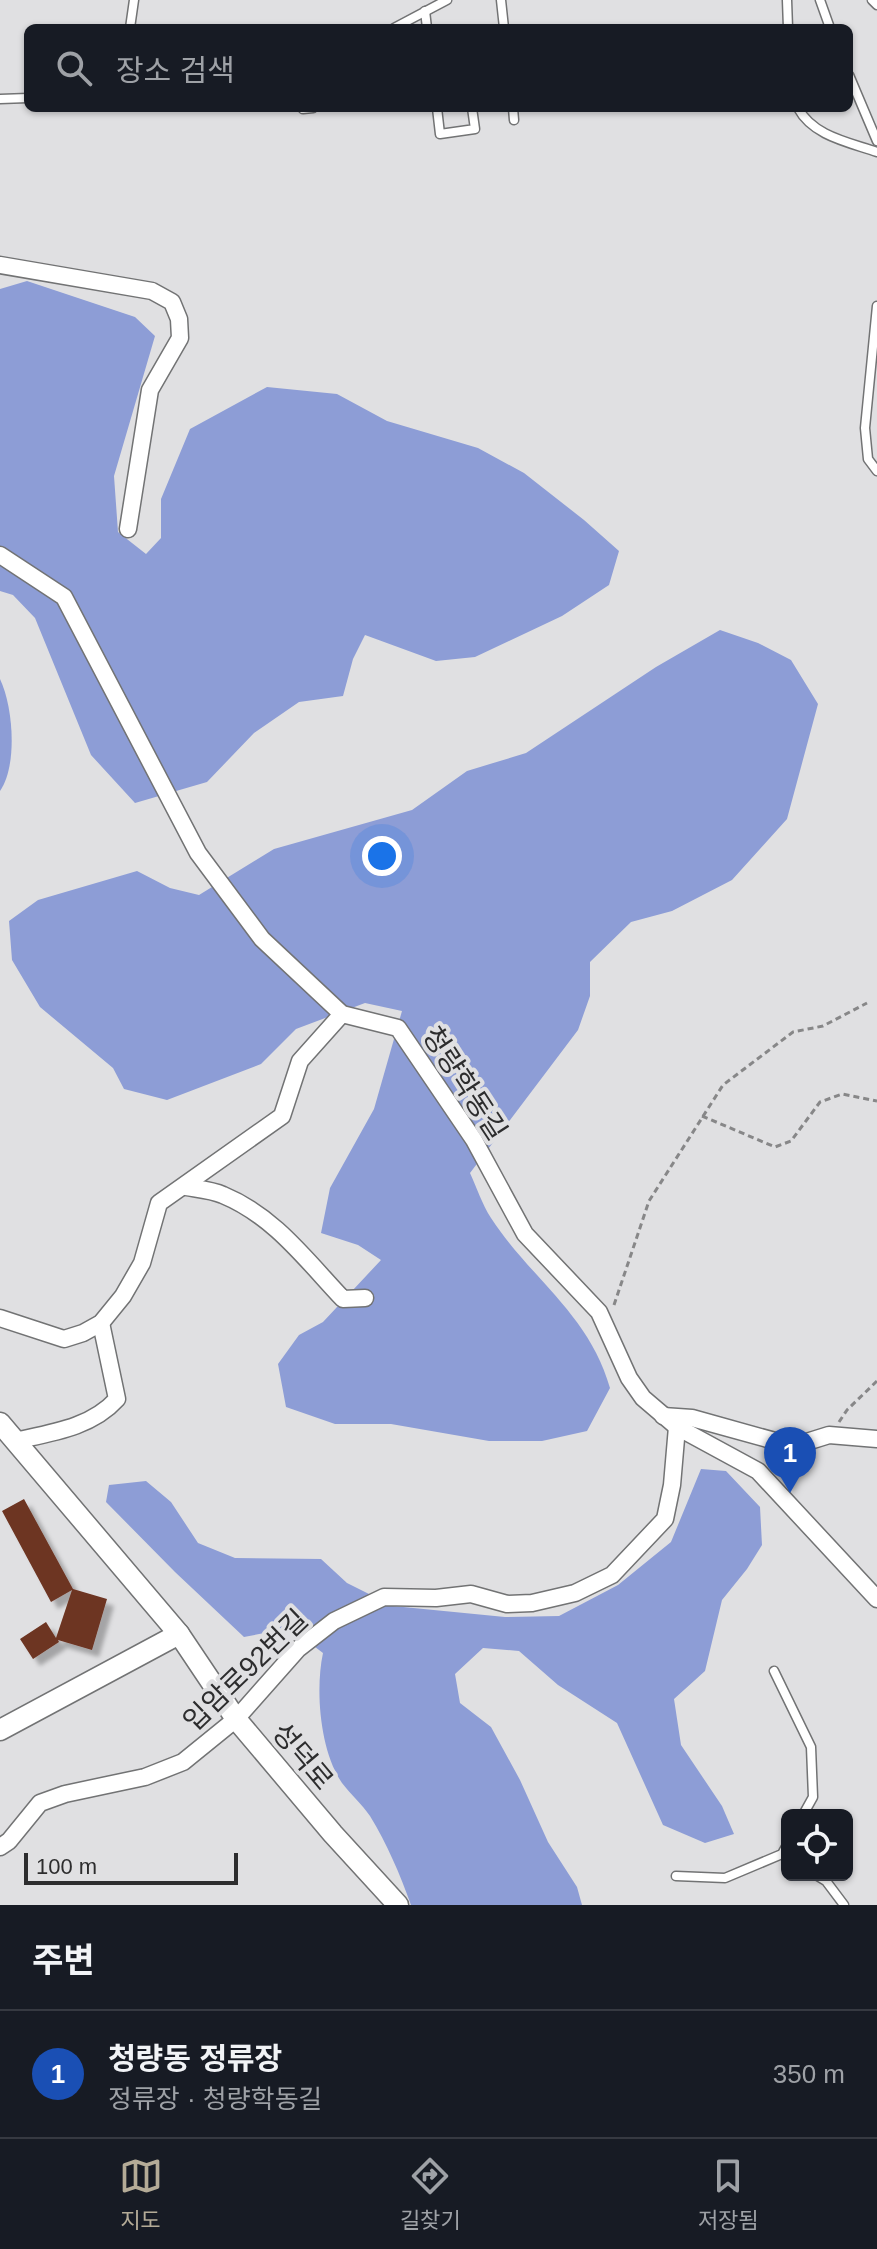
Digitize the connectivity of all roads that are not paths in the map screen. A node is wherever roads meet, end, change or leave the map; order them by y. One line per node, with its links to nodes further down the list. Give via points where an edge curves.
1 (134, 0): 9 (lane)
2 (447, 0): 8 (lane)
3 (501, 0): 12 (lane)
4 (787, 0): 13 (lane)
5 (820, 0): 14 (lane)
6 (872, 0): 7 (lane)
7 (877, 5)
8 (425, 11): 10 (lane); 11 (lane)
9 (131, 24)
10 (401, 24)
11 (427, 24)
12 (504, 24)
13 (788, 24)
14 (829, 24)
15 (853, 84): 23 (lane)
16 (24, 98): 17 (lane)
17 (0, 99)
18 (437, 112): 19 (lane, via 440,134 475,129)
19 (473, 112)
20 (513, 112): 22 (lane)
21 (800, 112): 24 (lane, via 823,133)
22 (514, 120)
23 (877, 141)
24 (877, 152)
25 (0, 265): 28 (street, via 152,291 172,302 180,338 150,390)
26 (877, 306): 27 (lane, via 865,428 868,459)
27 (877, 471)
28 (128, 529)
29 (0, 555): 30 (street, 청량학동길, via 64,597 198,853 262,939)
30 (342, 1014): 31 (street, via 300,1061 282,1116); 35 (street, 청량학동길, via 398,1028 474,1140 525,1234 599,1312 629,1378)
31 (186, 1187): 32 (street, via 221,1194 258,1213 343,1299); 34 (street, via 159,1203 142,1263)
32 (365, 1298)
33 (0, 1318): 34 (street, via 64,1339)
34 (101, 1323): 39 (street, via 117,1399 73,1428)
35 (662, 1416): 37 (street, 청량학동길); 38 (street, via 692,1418 797,1445 829,1435)
36 (0, 1423): 39 (street, 성덕로)
37 (677, 1427): 40 (street, 청량학동길, via 758,1471); 43 (street, 입암로92번길, via 665,1519 612,1575 575,1593 532,1603 507,1604 471,1594 384,1597 334,1621 298,1649)
38 (877, 1439)
39 (14, 1441): 41 (street, 성덕로)
40 (877, 1599)
41 (179, 1634): 43 (street, 성덕로); 44 (street)
42 (774, 1671): 45 (lane, via 811,1747 813,1797)
43 (236, 1719): 46 (street, 입암로92번길, via 183,1762 40,1803); 50 (street, 성덕로)
44 (0, 1730)
45 (806, 1809)
46 (0, 1847)
47 (781, 1856): 48 (lane, via 725,1878)
48 (676, 1876)
49 (826, 1881): 51 (lane)
50 (398, 1905)
51 (844, 1905)

